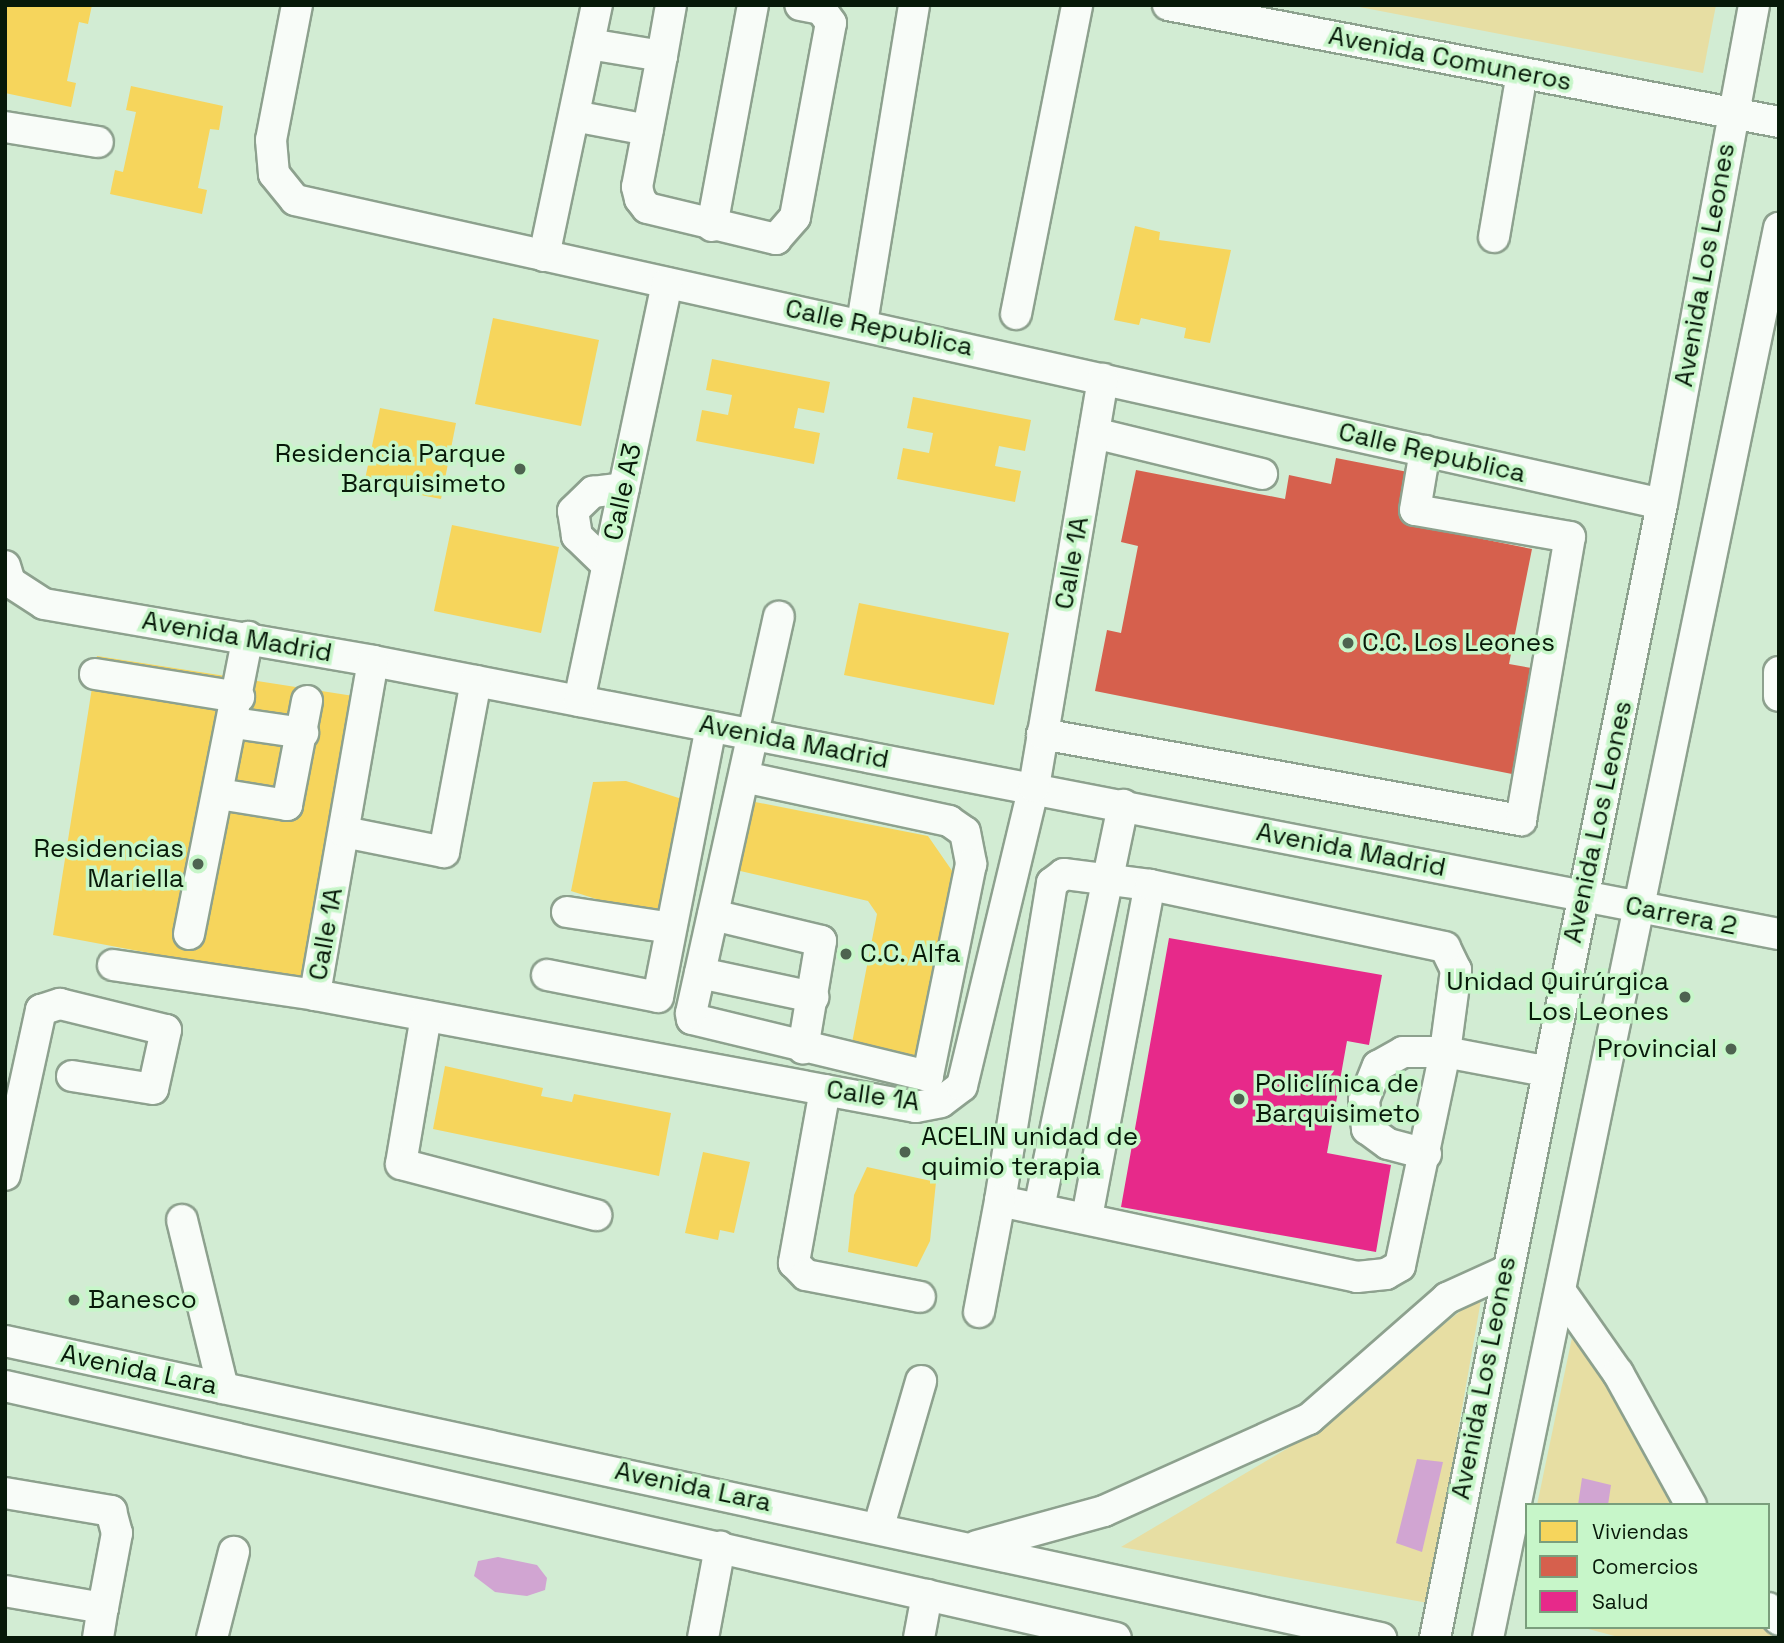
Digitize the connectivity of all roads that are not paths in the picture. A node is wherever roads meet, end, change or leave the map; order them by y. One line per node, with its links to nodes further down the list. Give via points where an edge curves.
1 (297, 5): 22 (street, Calle Republica, via 271,140 274,174 295,200)
2 (597, 5): 10 (street)
3 (671, 5): 11 (street)
4 (753, 5): 19 (street)
5 (800, 5): 19 (street, via 821,9 831,23 795,217 776,239)
6 (914, 5): 25 (street)
7 (1077, 5): 24 (street)
8 (1754, 5): 13 (street, Avenida Los Leones)
9 (1181, 7): 12 (street, Avenida Comuneros)
10 (589, 44): 11 (street); 14 (street)
11 (662, 56): 17 (street)
12 (1522, 73): 13 (street, Avenida Comuneros); 21 (street)
13 (1732, 109): 15 (street, Avenida Comuneros); 31 (street, Avenida Los Leones)
14 (574, 116): 17 (street); 22 (street)
15 (1779, 122)
16 (5, 127): 18 (street)
17 (648, 130): 19 (street, via 640,199 647,208)
18 (98, 142)
19 (712, 226)
20 (1779, 228): 56 (street)
21 (1494, 237)
22 (544, 256): 23 (street, Calle Republica)
23 (667, 284): 25 (street, Calle Republica); 30 (street, Calle A3)
24 (1016, 314)
25 (862, 323): 26 (street, Calle Republica)
26 (1104, 379): 27 (street, Calle 1A); 28 (street, Calle Republica)
27 (1094, 433): 29 (street); 46 (street, Calle 1A)
28 (1425, 451): 31 (street, Calle Republica); 46 (street, via 1415,510 1570,537 1521,820)
29 (1262, 474)
30 (624, 488): 32 (street, Calle A3); 32 (street, via 593,492 573,511 577,536)
31 (1662, 504): 55 (street, Avenida Los Leones)
32 (607, 565): 42 (street, Calle A3)
33 (8, 574): 35 (street, Avenida Madrid, via 44,604)
34 (779, 617): 47 (street)
35 (248, 637): 36 (street, Avenida Madrid); 43 (street)
36 (373, 660): 39 (street, Avenida Madrid); 52 (street, Calle 1A)
37 (1779, 672): 40 (street)
38 (95, 674): 43 (street)
39 (476, 681): 42 (street, Avenida Madrid); 52 (street, via 444,852)
40 (1779, 696)
41 (307, 701): 45 (street)
42 (579, 701): 44 (street, Avenida Madrid)
43 (236, 710): 45 (street); 50 (street)
44 (710, 727): 47 (street, Avenida Madrid); 59 (street)
45 (303, 733): 50 (street, via 287,805)
46 (1042, 734): 49 (street, Calle 1A)
47 (752, 735): 48 (street); 49 (street, Avenida Madrid)
48 (744, 777): 58 (street); 68 (street, via 949,821 965,832 971,864 932,1074 915,1077)
49 (1034, 787): 51 (street, Avenida Madrid); 72 (street, Calle 1A, via 962,1086 941,1102 916,1107)
50 (219, 794): 60 (street)
51 (1123, 805): 53 (street); 55 (street, Avenida Madrid)
52 (344, 832): 65 (street, Calle 1A)
53 (1106, 876): 54 (street); 75 (street, via 1064,874 1052,883); 76 (street)
54 (1150, 885): 69 (street, via 1445,947 1457,970); 78 (street)
55 (1584, 895): 56 (street, Carrera 2); 70 (street, Avenida Los Leones)
56 (1640, 909): 61 (street, Carrera 2); 81 (street)
57 (568, 912): 59 (street)
58 (713, 915): 63 (street); 66 (street, via 816,937 823,949)
59 (671, 928): 64 (street, via 658,997)
60 (189, 934)
61 (1779, 934)
62 (113, 965): 65 (street)
63 (700, 973): 66 (street); 68 (street, via 691,1013 696,1022)
64 (547, 975)
65 (315, 995): 67 (street, Calle 1A)
66 (813, 997): 68 (street)
67 (426, 1016): 72 (street, Calle 1A); 77 (street, via 401,1164)
68 (803, 1049)
69 (1445, 1052): 70 (street); 73 (street); 73 (street, via 1403,1052 1378,1066 1364,1100 1367,1129 1388,1144)
70 (1545, 1071): 80 (street, Avenida Los Leones)
71 (72, 1076): 74 (street, via 153,1089 166,1030 60,1004 41,1010)
72 (825, 1090): 82 (street, via 794,1263 806,1275)
73 (1426, 1154): 78 (street, via 1399,1266 1386,1274 1357,1277)
74 (5, 1175)
75 (1000, 1201): 76 (street); 83 (street)
76 (1039, 1208): 78 (street)
77 (596, 1215)
78 (1087, 1217)
79 (182, 1220): 87 (street)
80 (1504, 1272): 92 (street, via 1447,1298 1309,1419 1104,1511); 104 (street, Avenida Los Leones)
81 (1561, 1292): 89 (street, via 1618,1373); 105 (street)
82 (920, 1297)
83 (979, 1312)
84 (5, 1341): 87 (street, Avenida Lara)
85 (921, 1381): 90 (street)
86 (5, 1387): 91 (street, Avenida Lara)
87 (223, 1388): 90 (street, Avenida Lara)
88 (5, 1493): 96 (street, via 111,1511 117,1533)
89 (1690, 1503)
90 (879, 1526): 92 (street, Avenida Lara)
91 (720, 1547): 95 (street, Avenida Lara); 100 (street)
92 (975, 1547): 103 (street, Avenida Lara)
93 (234, 1552): 99 (street)
94 (5, 1591): 96 (street)
95 (927, 1595): 97 (street, Avenida Lara); 101 (street)
96 (103, 1608): 98 (street)
97 (1023, 1628): 102 (street, Avenida Lara)
98 (98, 1638)
99 (212, 1638)
100 (703, 1638)
101 (919, 1638)
102 (1116, 1638)
103 (1381, 1638)
104 (1435, 1638)
105 (1488, 1638)

